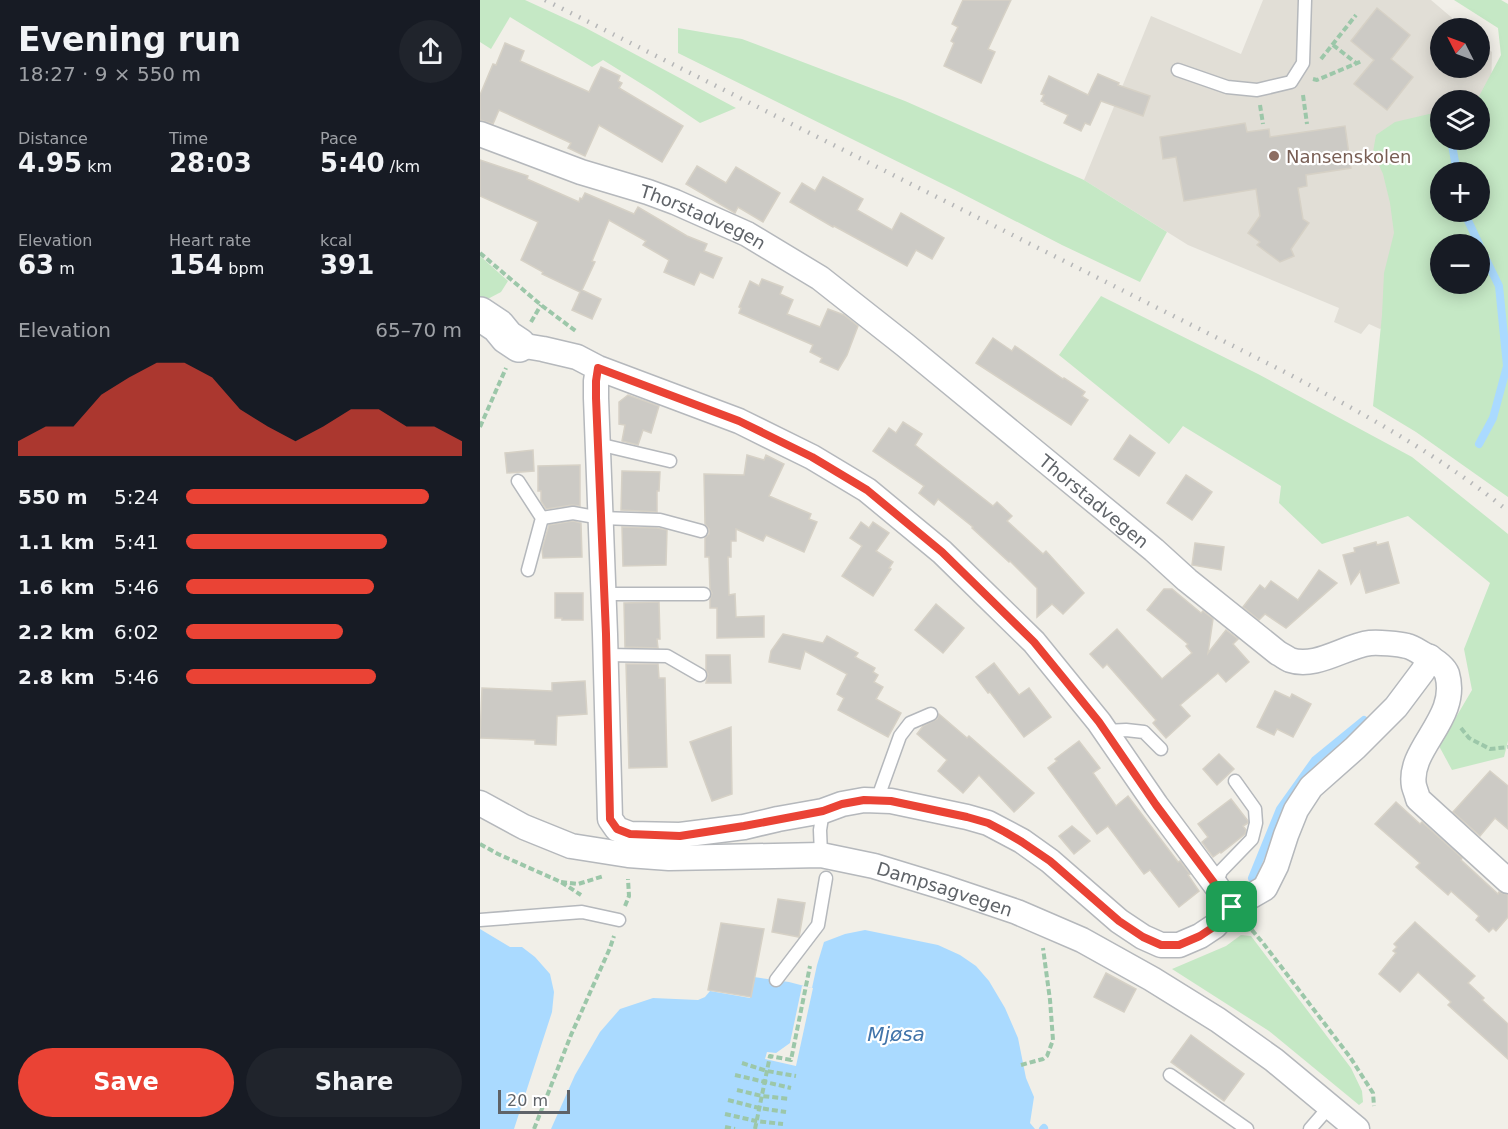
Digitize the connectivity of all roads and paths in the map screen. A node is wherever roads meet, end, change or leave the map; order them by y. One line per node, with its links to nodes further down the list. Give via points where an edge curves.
1 (1305, 0): 8 (lane, via 1303,63)
2 (1356, 15): 3 (path)
3 (1333, 45): 5 (path); 7 (path)
4 (1362, 61): 5 (path)
5 (1356, 63): 7 (path, via 1317,80)
6 (1178, 70): 8 (lane, via 1227,87 1257,90)
7 (1306, 78): 8 (path)
8 (1291, 82)
9 (1303, 95): 10 (path)
10 (1306, 124)
11 (480, 134): 28 (street, Thorstadvegen, via 675,202 747,234 820,278 1187,580 1291,660 1323,659 1371,643 1406,646)
12 (480, 253): 13 (path)
13 (541, 304): 15 (path); 16 (path, via 592,345)
14 (480, 314): 15 (street, via 498,326)
15 (517, 348): 16 (street, via 543,348 577,357); 17 (path)
16 (598, 368): 18 (street); 32 (street, via 739,421 867,490 942,552 1034,642)
17 (480, 427)
18 (598, 444): 19 (lane); 22 (street)
19 (670, 461)
20 (518, 481): 21 (lane)
21 (542, 518): 22 (lane, via 573,513); 24 (lane)
22 (601, 518): 23 (lane, via 660,520); 25 (street)
23 (701, 531)
24 (528, 570)
25 (604, 594): 26 (lane); 27 (street)
26 (705, 594)
27 (606, 655): 29 (lane, via 667,656); 38 (street, via 610,819 617,829 630,834 680,836)
28 (1430, 657): 30 (street, via 1446,671 1449,700); 46 (street, via 1396,707 1311,787 1296,810 1265,888)
29 (700, 675)
30 (1444, 710): 33 (path, via 1469,738 1490,749); 43 (street, via 1418,757 1413,784 1418,799)
31 (931, 714): 36 (lane, via 910,723 900,736)
32 (1105, 731): 34 (lane, via 1144,732); 45 (street)
33 (1508, 747)
34 (1161, 748)
35 (1235, 781): 45 (lane, via 1255,809 1256,823 1252,839 1221,871)
36 (877, 800): 38 (street, via 842,804); 46 (street, via 988,823 1050,861 1119,921 1161,945 1179,945 1200,936)
37 (480, 803): 40 (street, Dampsagvegen, via 524,827 572,846 628,855)
38 (823, 811): 40 (lane, via 820,830)
39 (480, 844): 44 (path)
40 (824, 866): 49 (lane); 64 (street, Dampsagvegen, via 874,866 1017,912 1082,940 1218,1020)
41 (627, 871): 48 (path, via 629,896)
42 (606, 875): 44 (path, via 578,884)
43 (1508, 881)
44 (561, 882): 48 (path)
45 (1216, 885): 46 (street)
46 (1232, 907): 65 (path, via 1350,1057 1373,1093)
47 (480, 920): 48 (lane, via 582,912)
48 (620, 920): 72 (path)
49 (818, 924): 51 (lane); 54 (path, via 791,1060 770,1056)
50 (1043, 946): 53 (path, via 1053,1040 1047,1056)
51 (776, 981)
52 (741, 1063): 54 (path)
53 (1021, 1065)
54 (767, 1071): 57 (path); 58 (path)
55 (735, 1075): 58 (path)
56 (1170, 1075): 75 (lane)
57 (796, 1076)
58 (764, 1083): 59 (path); 61 (path)
59 (791, 1088)
60 (737, 1090): 61 (path)
61 (762, 1096): 62 (path); 66 (path)
62 (790, 1099)
63 (728, 1100): 66 (path)
64 (1330, 1106): 76 (lane); 77 (street, Dampsagvegen)
65 (1374, 1106)
66 (759, 1108): 67 (path); 69 (path)
67 (786, 1112)
68 (724, 1114): 69 (path)
69 (756, 1121): 70 (path); 74 (path)
70 (783, 1124)
71 (725, 1127): 73 (path)
72 (534, 1129)
73 (735, 1129)
74 (755, 1129)
75 (1246, 1129)
76 (1310, 1129)
77 (1357, 1129)

